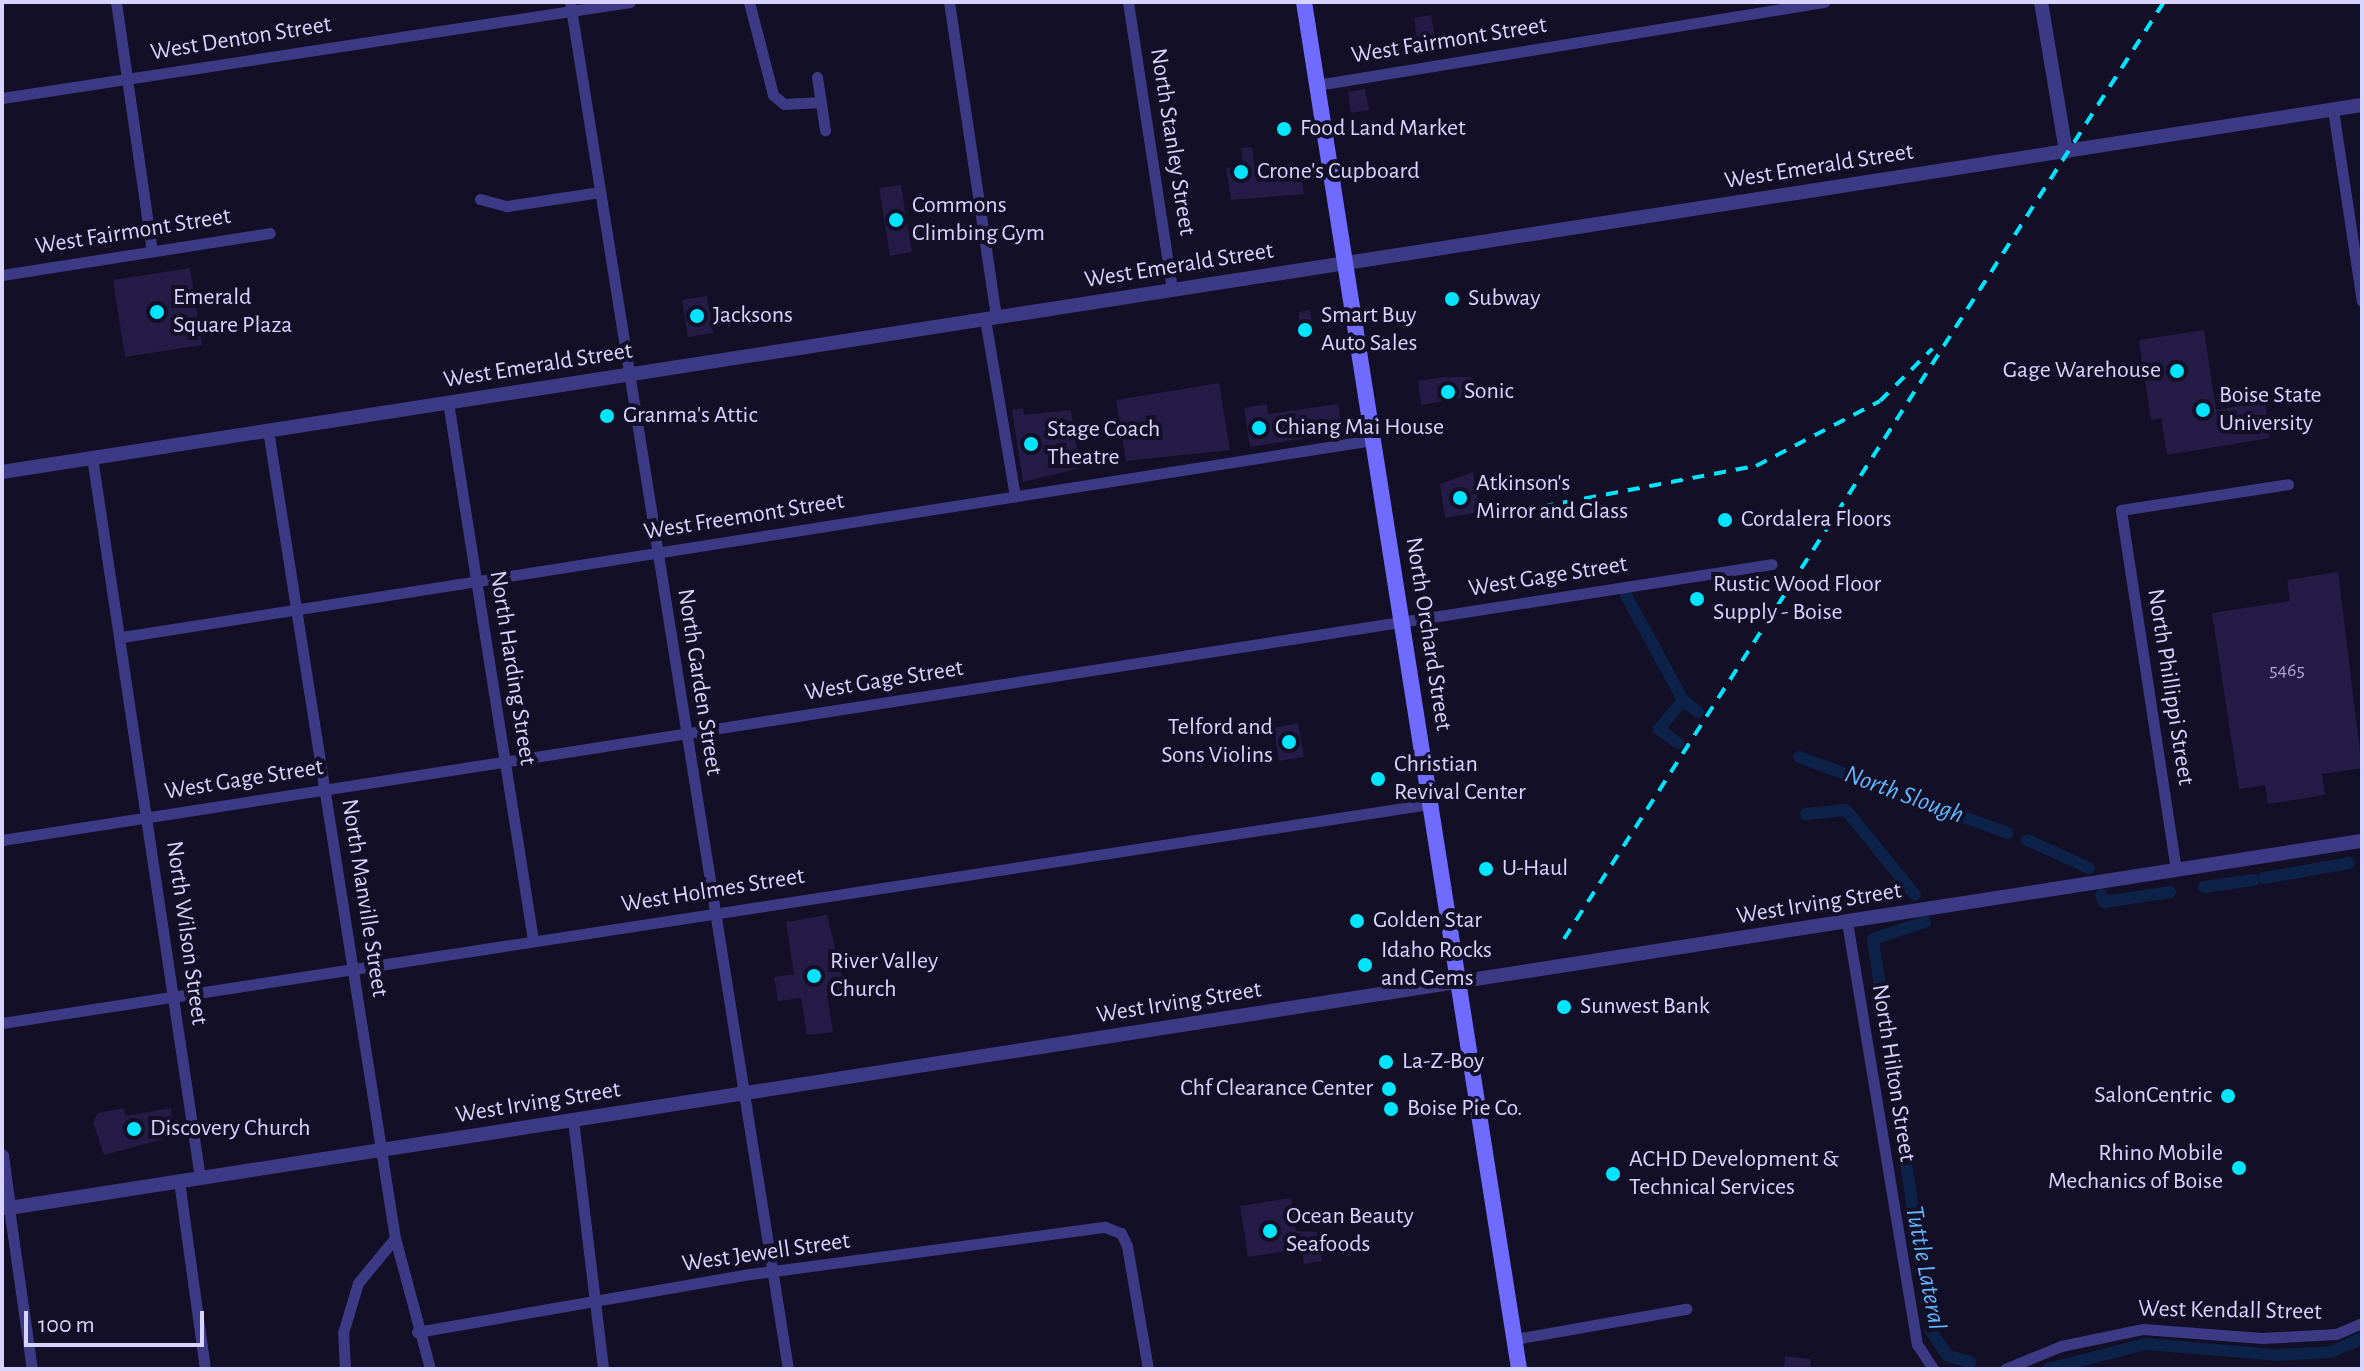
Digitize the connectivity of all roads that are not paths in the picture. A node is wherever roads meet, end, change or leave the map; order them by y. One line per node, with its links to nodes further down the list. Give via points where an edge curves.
1 (116, 2): 11 (street)
2 (630, 2): 9 (street, West Denton Street)
3 (749, 2): 14 (street, via 773,95 784,104)
4 (949, 2): 27 (street)
5 (1128, 2): 25 (street, North Stanley Street)
6 (1304, 2): 12 (main road, North Orchard Street)
7 (1824, 2): 12 (street, West Fairmont Street)
8 (2041, 2): 18 (street)
9 (570, 6): 11 (street, West Denton Street); 19 (street, North Garden Street)
10 (817, 77): 14 (street)
11 (127, 79): 13 (street, West Denton Street); 22 (street)
12 (1317, 85): 23 (main road, North Orchard Street)
13 (2, 98)
14 (821, 102): 17 (street)
15 (2362, 105): 16 (street, West Emerald Street)
16 (2333, 110): 18 (street, West Emerald Street); 26 (street)
17 (825, 130)
18 (2066, 152): 23 (street, West Emerald Street)
19 (600, 192): 20 (street, via 507,206); 28 (street, North Garden Street)
20 (480, 199)
21 (270, 233): 22 (street, West Fairmont Street)
22 (152, 251): 24 (street, West Fairmont Street)
23 (1344, 263): 25 (street, West Emerald Street); 31 (main road, North Orchard Street)
24 (2, 275)
25 (1172, 290): 27 (street, West Emerald Street)
26 (2362, 301)
27 (991, 318): 28 (street, West Emerald Street); 35 (street)
28 (628, 374): 29 (street, West Emerald Street); 36 (street, North Garden Street)
29 (448, 402): 30 (street, West Emerald Street); 38 (street, North Harding Street)
30 (268, 430): 32 (street, West Emerald Street); 39 (street, North Manville Street)
31 (1373, 440): 35 (street, West Freemont Street); 40 (main road, North Orchard Street)
32 (92, 457): 33 (street, West Emerald Street); 41 (street, North Wilson Street)
33 (2, 472)
34 (2288, 484): 49 (street, North Phillippi Street, via 2121,510)
35 (1015, 496): 36 (street, West Freemont Street)
36 (656, 553): 38 (street, West Freemont Street); 42 (street, North Garden Street)
37 (1772, 564): 40 (street, West Gage Street)
38 (476, 581): 39 (street, West Freemont Street); 43 (street, North Harding Street)
39 (297, 609): 41 (street, West Freemont Street); 44 (street, North Manville Street)
40 (1402, 622): 42 (street, West Gage Street); 45 (main road, North Orchard Street)
41 (122, 637): 46 (street, North Wilson Street)
42 (685, 733): 43 (street, West Gage Street); 50 (street, North Garden Street)
43 (505, 762): 44 (street, West Gage Street); 52 (street, North Harding Street)
44 (325, 790): 46 (street, West Gage Street); 53 (street, North Manville Street)
45 (1430, 804): 50 (street, West Holmes Street); 54 (main road, North Orchard Street)
46 (148, 818): 47 (street, West Gage Street); 55 (street, North Wilson Street)
47 (2, 840)
48 (2362, 841): 49 (street, West Irving Street)
49 (2176, 870): 51 (street, West Irving Street)
50 (713, 913): 52 (street, West Holmes Street); 57 (street, North Garden Street)
51 (1847, 922): 54 (street, West Irving Street); 79 (street, North Hilton Street, via 1917,1344)
52 (533, 940): 53 (street, West Holmes Street)
53 (353, 968): 55 (street, West Holmes Street); 59 (street, North Manville Street)
54 (1458, 982): 57 (street, West Irving Street); 70 (main road, North Orchard Street)
55 (172, 996): 56 (street, West Holmes Street); 61 (street, North Wilson Street)
56 (2, 1023)
57 (742, 1094): 58 (street, West Irving Street); 65 (street, North Garden Street)
58 (573, 1120): 59 (street, West Irving Street); 66 (street)
59 (381, 1150): 61 (street, West Irving Street); 64 (street, North Manville Street)
60 (2, 1156): 63 (street)
61 (200, 1178): 62 (street, West Irving Street)
62 (179, 1181): 63 (street, West Irving Street); 73 (street)
63 (6, 1208): 72 (street)
64 (395, 1238): 69 (street, North Manville Street); 74 (street, via 358,1283 343,1333)
65 (773, 1276): 66 (street, West Jewell Street); 77 (street, North Garden Street); 78 (street, West Jewell Street, via 1105,1227 1121,1233)
66 (597, 1301): 69 (street, West Jewell Street); 76 (street)
67 (1686, 1309): 70 (street)
68 (2362, 1323): 80 (street, West Kendall Street, via 2336,1334 2262,1338 2143,1329 2061,1346)
69 (417, 1332): 75 (street, North Manville Street)
70 (1515, 1339): 71 (main road, North Orchard Street)
71 (1517, 1366)
72 (32, 1369)
73 (205, 1369)
74 (345, 1369)
75 (430, 1369)
76 (603, 1369)
77 (788, 1369)
78 (1148, 1369)
79 (1933, 1369)
80 (2005, 1369)

